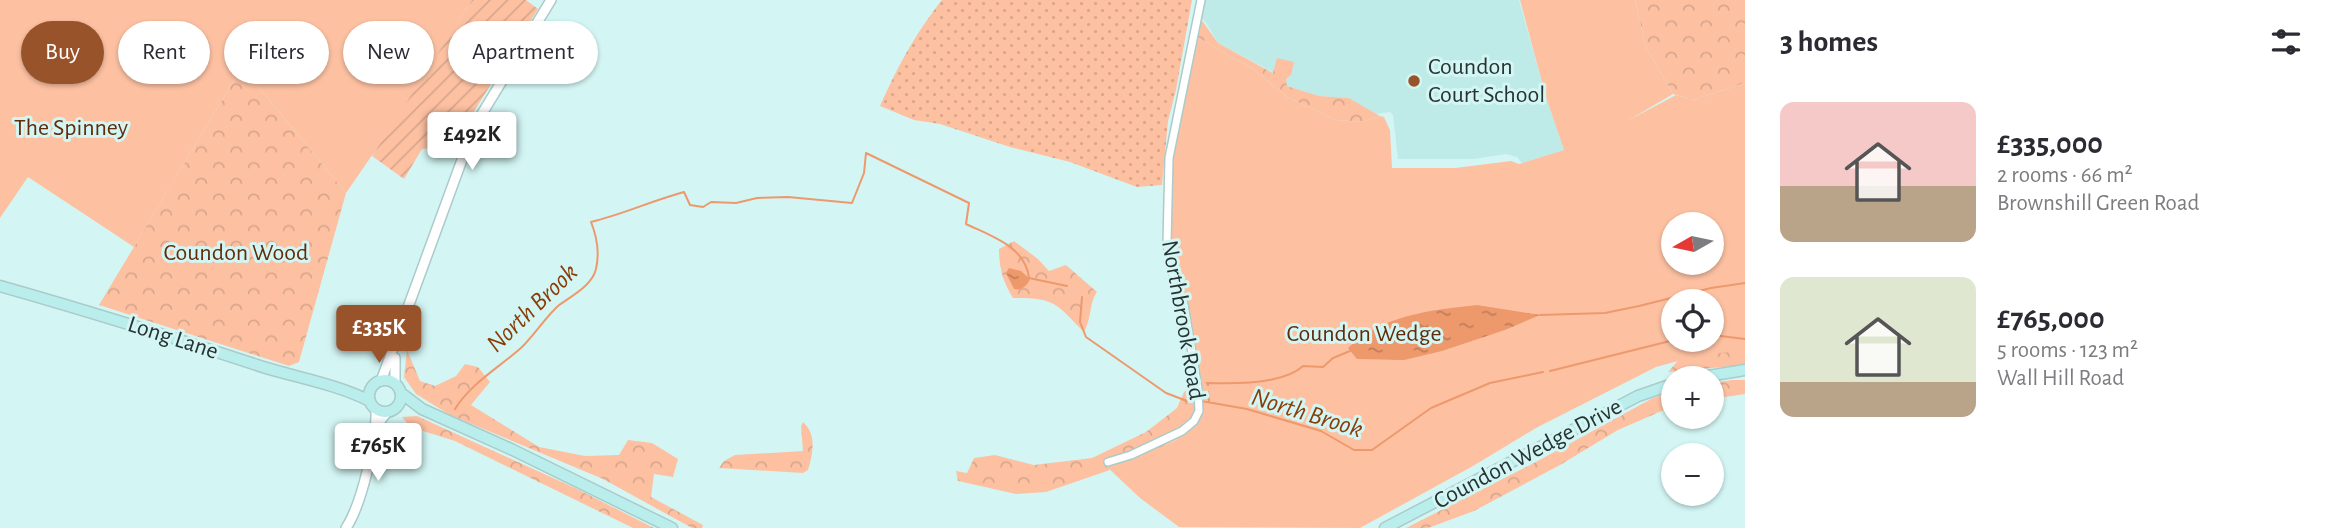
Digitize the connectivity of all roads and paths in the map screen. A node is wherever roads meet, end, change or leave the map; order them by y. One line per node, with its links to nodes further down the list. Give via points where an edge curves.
1 (551, 0): 4 (street, via 474,127)
2 (1202, 0): 16 (street, Northbrook Road, via 1173,127 1167,243 1184,305 1199,411 1182,432)
3 (0, 286): 10 (main road, Long Lane)
4 (396, 346): 7 (street); 8 (street)
5 (1745, 370): 6 (main road)
6 (1724, 373)
7 (394, 383): 8 (main road); 11 (main road)
8 (377, 384): 10 (main road, Long Lane); 12 (main road, via 369,395)
9 (1661, 388): 19 (main road, Coundon Wedge Drive)
10 (347, 389): 12 (main road, Long Lane)
11 (401, 393): 13 (main road); 14 (main road, via 399,404)
12 (373, 405): 14 (main road); 15 (street)
13 (422, 409): 14 (main road); 18 (main road)
14 (391, 410): 15 (street)
15 (377, 425): 17 (street, via 357,507)
16 (1108, 462)
17 (346, 528)
18 (672, 528)
19 (1385, 528)

